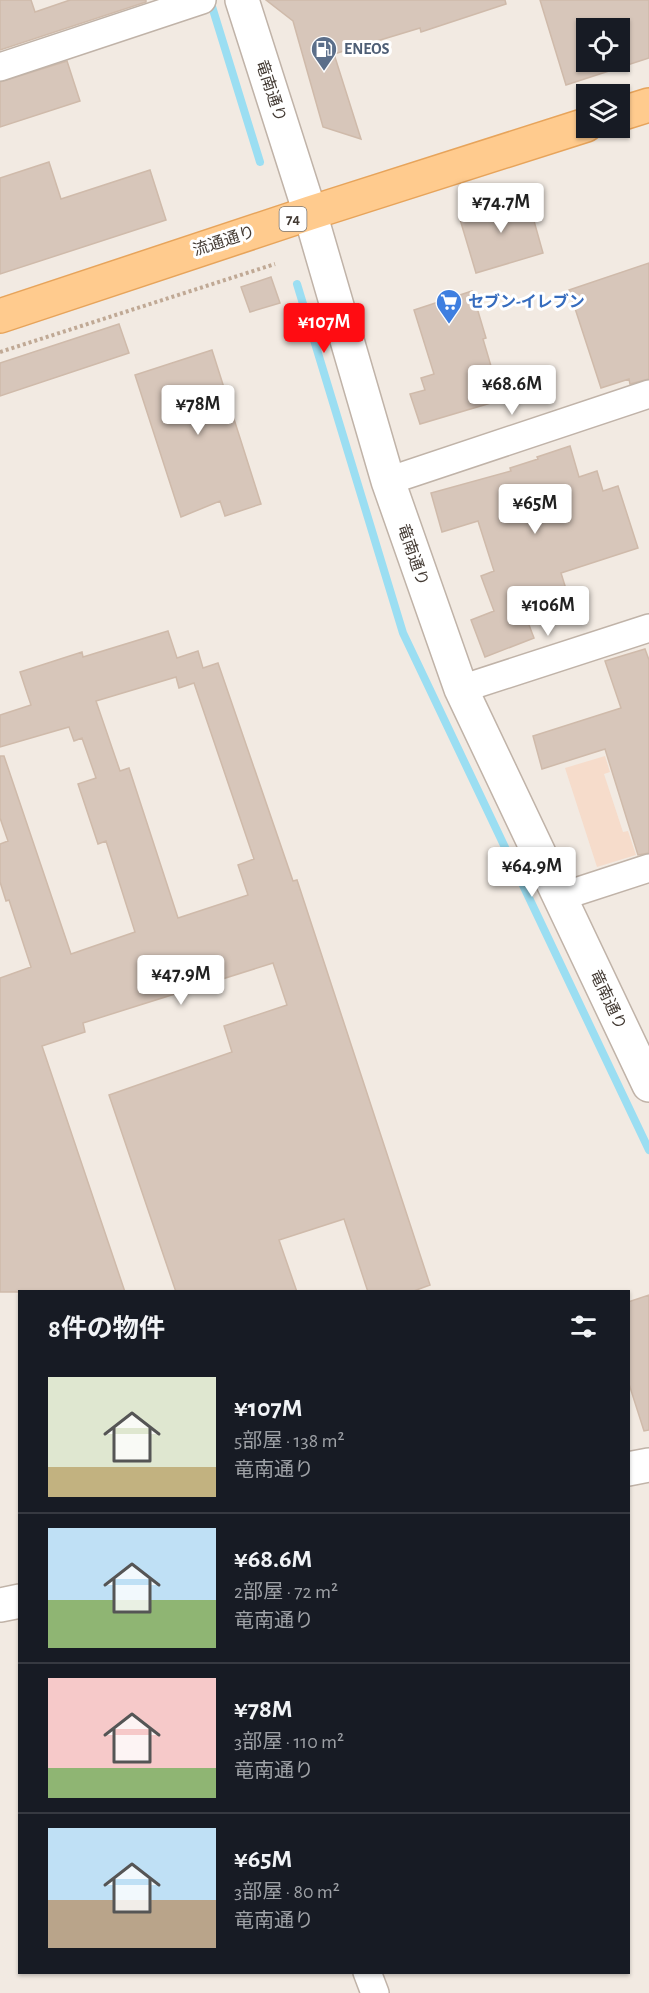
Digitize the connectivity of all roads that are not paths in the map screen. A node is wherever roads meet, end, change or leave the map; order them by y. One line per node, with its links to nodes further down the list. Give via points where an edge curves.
1 (202, 0): 3 (street)
2 (242, 0): 7 (street, 竜南通り)
3 (0, 67)
4 (649, 105): 5 (main road)
5 (630, 111)
6 (576, 128): 7 (main road, 流通通り / 74)
7 (310, 213): 8 (main road, 流通通り / 74); 10 (street, 竜南通り)
8 (0, 316)
9 (649, 394): 10 (street)
10 (388, 481): 12 (street, 竜南通り)
11 (649, 628): 12 (street)
12 (461, 689): 14 (street, 竜南通り)
13 (649, 868): 14 (street)
14 (560, 897): 15 (street, 竜南通り)
15 (649, 1085)
16 (649, 1465): 17 (street)
17 (630, 1470)
18 (18, 1601): 19 (street)
19 (0, 1605)
20 (368, 1974): 21 (street)
21 (375, 1993)

